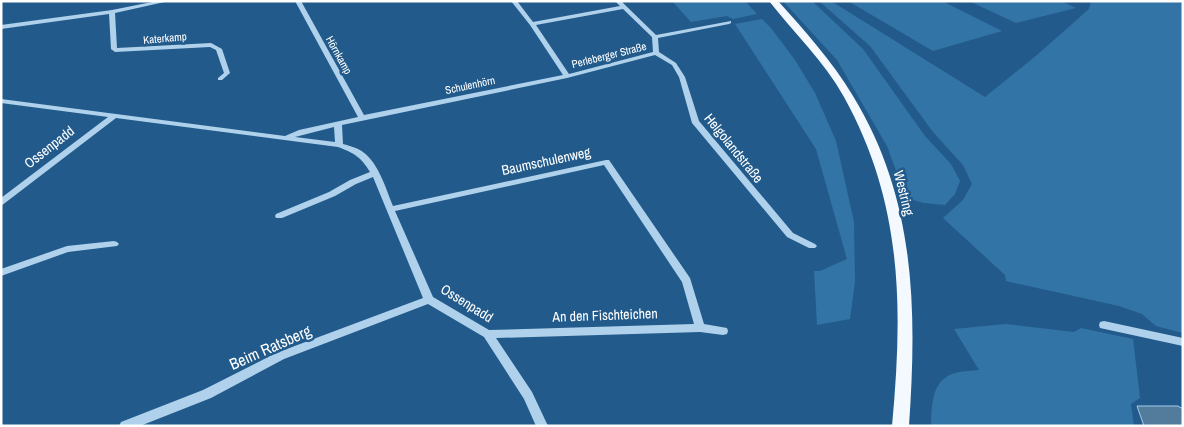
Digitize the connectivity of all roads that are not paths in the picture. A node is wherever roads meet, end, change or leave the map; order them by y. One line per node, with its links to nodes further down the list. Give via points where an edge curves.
1 (166, 1): 6 (street)
2 (298, 1): 18 (street, Hörnkamp)
3 (514, 1): 10 (street)
4 (618, 1): 7 (street, Perleberger Straße)
5 (773, 1): 37 (main road, Westring, via 842,83 865,126 885,177 901,246 905,284 905,380)
6 (153, 2): 8 (street)
7 (624, 6): 10 (street); 12 (street, Perleberger Straße)
8 (112, 12): 11 (street); 15 (street, Katerkamp, via 114,49 117,51 211,45 219,49 227,73)
9 (729, 22): 12 (street)
10 (532, 24): 14 (street)
11 (1, 27)
12 (655, 37): 13 (street, Perleberger Straße)
13 (656, 53): 14 (street, Perleberger Straße); 27 (street, Helgolandstraße, via 674,64 682,77 695,121 790,235)
14 (567, 76): 18 (street, Schulenhörn)
15 (220, 79)
16 (1, 101): 17 (street, Ossenpadd)
17 (114, 116): 20 (street, Ossenpadd); 23 (street, Ossenpadd)
18 (362, 118): 19 (street, Schulenhörn)
19 (338, 123): 20 (street, Schulenhörn); 21 (street)
20 (288, 138): 21 (street, Ossenpadd)
21 (339, 145): 22 (street, Ossenpadd, via 356,151 367,160)
22 (374, 173): 24 (street, Ossenpadd); 25 (street)
23 (1, 203)
24 (391, 209): 29 (street, Ossenpadd); 31 (street, Baumschulenweg, via 606,162 687,281)
25 (279, 216)
26 (114, 244): 28 (street, via 67,249)
27 (812, 246)
28 (1, 273)
29 (429, 300): 33 (street, Ossenpadd); 35 (street, Beim Ratsberg, via 280,356 207,394)
30 (1104, 325): 34 (street)
31 (700, 328): 32 (street, An den Fischteichen); 33 (street, An den Fischteichen)
32 (723, 331)
33 (488, 334): 36 (street, Ossenpadd, via 528,396)
34 (1183, 342)
35 (125, 426)
36 (542, 426)
37 (900, 426)

